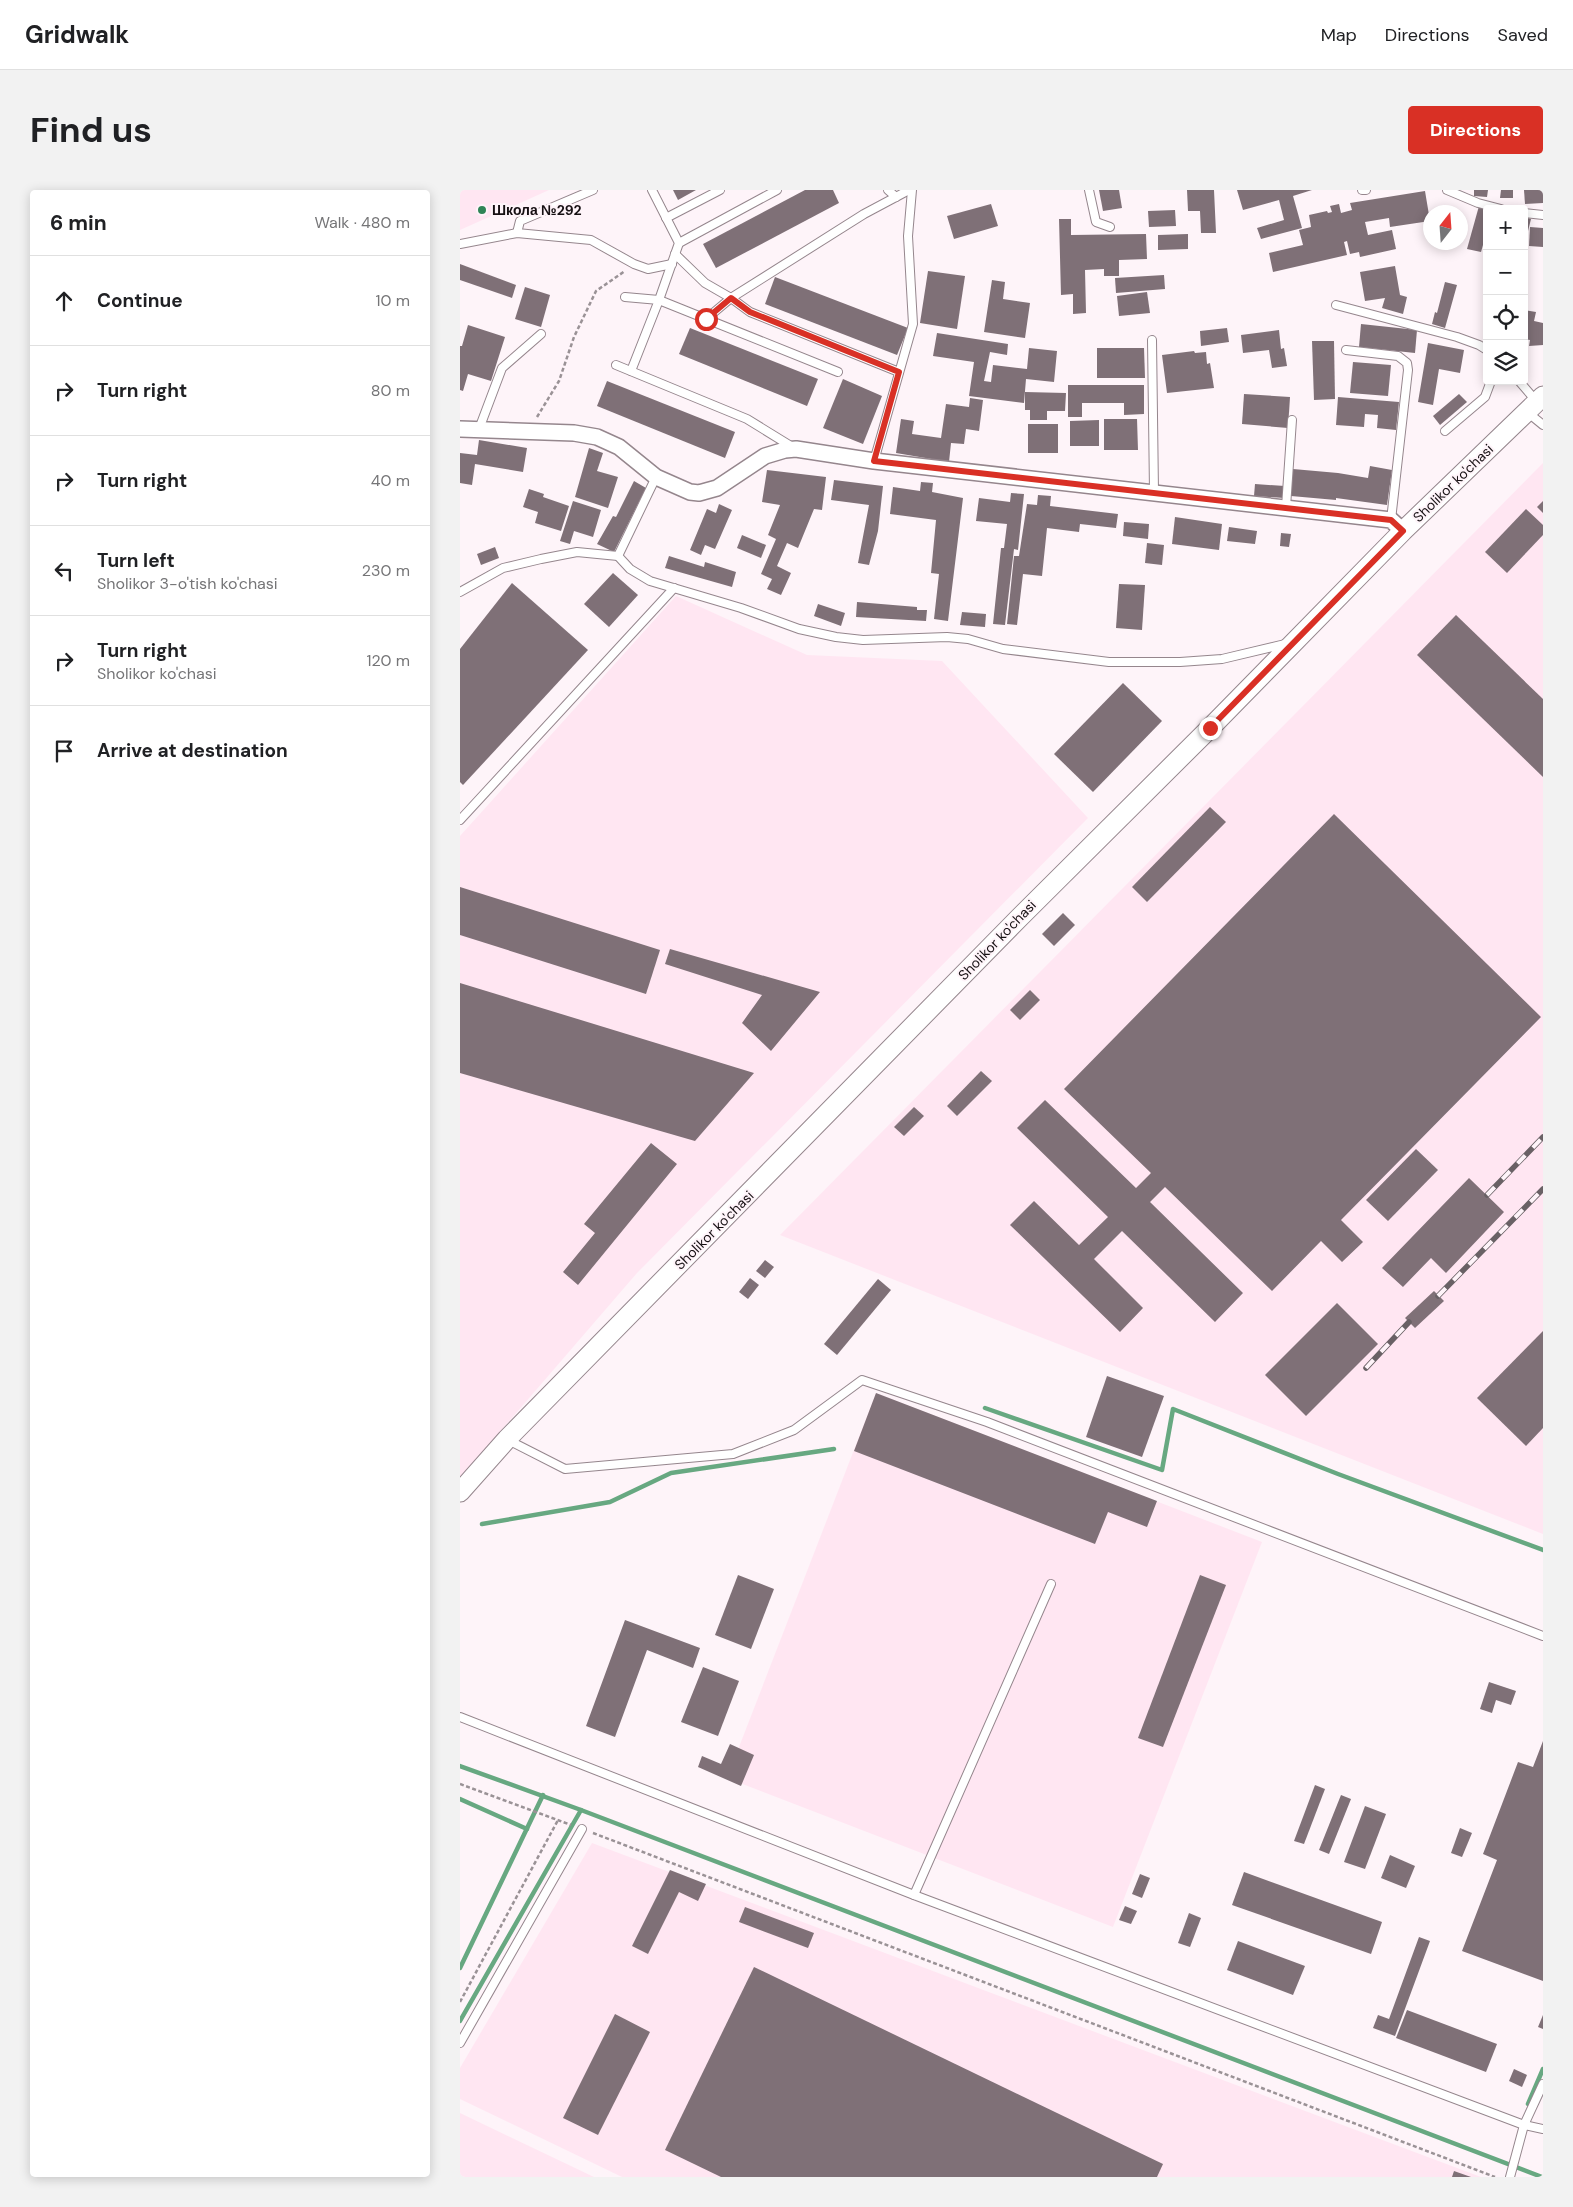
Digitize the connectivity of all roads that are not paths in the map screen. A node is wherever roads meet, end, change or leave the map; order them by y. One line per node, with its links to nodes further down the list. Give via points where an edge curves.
1 (593, 190): 17 (lane, via 520,221)
2 (652, 190): 15 (lane)
3 (720, 190): 15 (lane)
4 (777, 190): 18 (lane)
5 (888, 190): 11 (lane)
6 (911, 190): 11 (lane); 34 (lane, via 908,236 913,324)
7 (1089, 190): 16 (lane, via 1096,222)
8 (1362, 190): 9 (lane)
9 (1366, 190)
10 (1447, 190): 12 (lane)
11 (896, 197): 23 (lane)
12 (1485, 205)
13 (1528, 213): 14 (lane)
14 (1543, 215)
15 (666, 218): 18 (lane)
16 (1110, 227)
17 (517, 233): 19 (lane); 21 (lane, via 591,240 648,269)
18 (679, 243): 20 (lane)
19 (460, 244)
20 (675, 254): 21 (lane); 23 (lane, via 705,283)
21 (672, 264): 24 (lane)
22 (625, 297): 24 (lane)
23 (731, 298): 26 (lane); 34 (lane, via 750,312)
24 (659, 300): 26 (lane); 32 (lane)
25 (1336, 305): 29 (lane)
26 (706, 319): 33 (lane)
27 (540, 334): 40 (lane, via 502,368)
28 (1152, 340): 45 (lane)
29 (1483, 348)
30 (1346, 350): 47 (lane, via 1398,356 1407,363)
31 (616, 365): 32 (lane)
32 (631, 371): 42 (lane, via 747,419)
33 (838, 372)
34 (899, 372): 43 (lane)
35 (1490, 385): 41 (lane, via 1485,397)
36 (1522, 385): 37 (lane)
37 (1536, 403): 39 (lane); 47 (street, Sholikor ko'chasi)
38 (1292, 420): 46 (lane)
39 (1543, 425)
40 (466, 427): 44 (street, via 597,437 619,448)
41 (1445, 431)
42 (796, 449): 43 (street); 44 (street, via 765,456 708,492 690,492)
43 (874, 461): 45 (street)
44 (656, 477): 48 (lane)
45 (1154, 492): 46 (street)
46 (1286, 508): 47 (street)
47 (1397, 526): 51 (street, Sholikor ko'chasi)
48 (618, 556): 49 (lane, via 630,569 650,581); 50 (lane, via 577,552 541,559 503,568)
49 (674, 588): 51 (lane, via 799,629 836,637 863,640 947,637 1004,649 1108,662 1180,662 1222,658); 52 (lane)
50 (460, 592)
51 (1294, 642): 53 (street, Sholikor ko'chasi)
52 (460, 820)
53 (507, 1439): 54 (street, Sholikor ko'chasi); 56 (lane, via 566,1469 734,1454 794,1430 862,1380 987,1422)
54 (460, 1492)
55 (1051, 1584): 59 (lane)
56 (1543, 1636)
57 (460, 1718): 59 (lane)
58 (582, 1829): 60 (lane)
59 (914, 1895): 62 (lane)
60 (460, 2043)
61 (1543, 2084): 62 (lane)
62 (1524, 2125): 63 (lane); 64 (lane)
63 (1543, 2130)
64 (1510, 2177)

